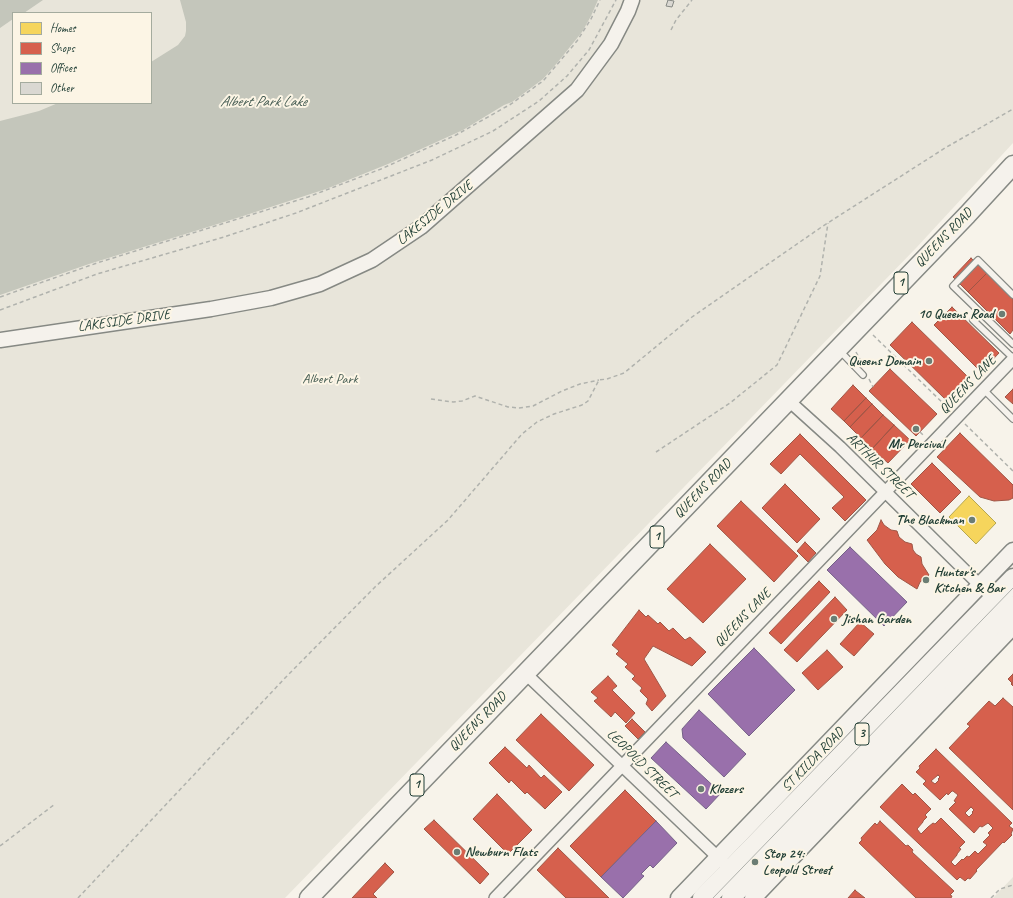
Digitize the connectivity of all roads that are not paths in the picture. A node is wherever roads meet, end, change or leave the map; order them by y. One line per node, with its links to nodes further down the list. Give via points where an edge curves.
1 (632, 0): 5 (street, LAKESIDE DRIVE, via 611,44 577,90 421,227 372,260 320,284 271,298)
2 (1013, 165): 7 (main road, QUEENS ROAD / 1)
3 (1013, 295): 6 (lane, via 978,260 953,286)
4 (974, 320): 8 (lane)
5 (0, 340)
6 (1013, 344)
7 (838, 349): 9 (lane); 11 (main road, QUEENS ROAD / 1)
8 (1013, 359): 10 (street, QUEENS LANE)
9 (863, 375)
10 (984, 390): 12 (lane); 13 (street, QUEENS LANE)
11 (788, 400): 13 (street, ARTHUR STREET); 19 (main road, QUEENS ROAD / 1)
12 (1013, 419)
13 (885, 492): 16 (street, ARTHUR STREET); 20 (street, QUEENS LANE)
14 (1013, 551): 16 (main road, ST KILDA ROAD)
15 (1013, 578): 18 (main road, ST KILDA ROAD / 3)
16 (980, 586): 18 (street, ARTHUR STREET); 21 (main road, ST KILDA ROAD)
17 (1013, 592): 18 (lane)
18 (1007, 611): 21 (main road, ST KILDA ROAD / 3); 21 (main road, ST KILDA ROAD / 3, via 824,812)
19 (525, 673): 20 (street, LEOPOLD STREET); 22 (main road, QUEENS ROAD / 1)
20 (622, 766): 21 (street, LEOPOLD STREET); 23 (street, QUEENS LANE)
21 (743, 882): 24 (main road, ST KILDA ROAD); 25 (main road, ST KILDA ROAD / 3); 26 (lane); 27 (main road, ST KILDA ROAD / 3)
22 (309, 898)
23 (495, 898)
24 (679, 898)
25 (702, 898)
26 (716, 898)
27 (731, 898)

